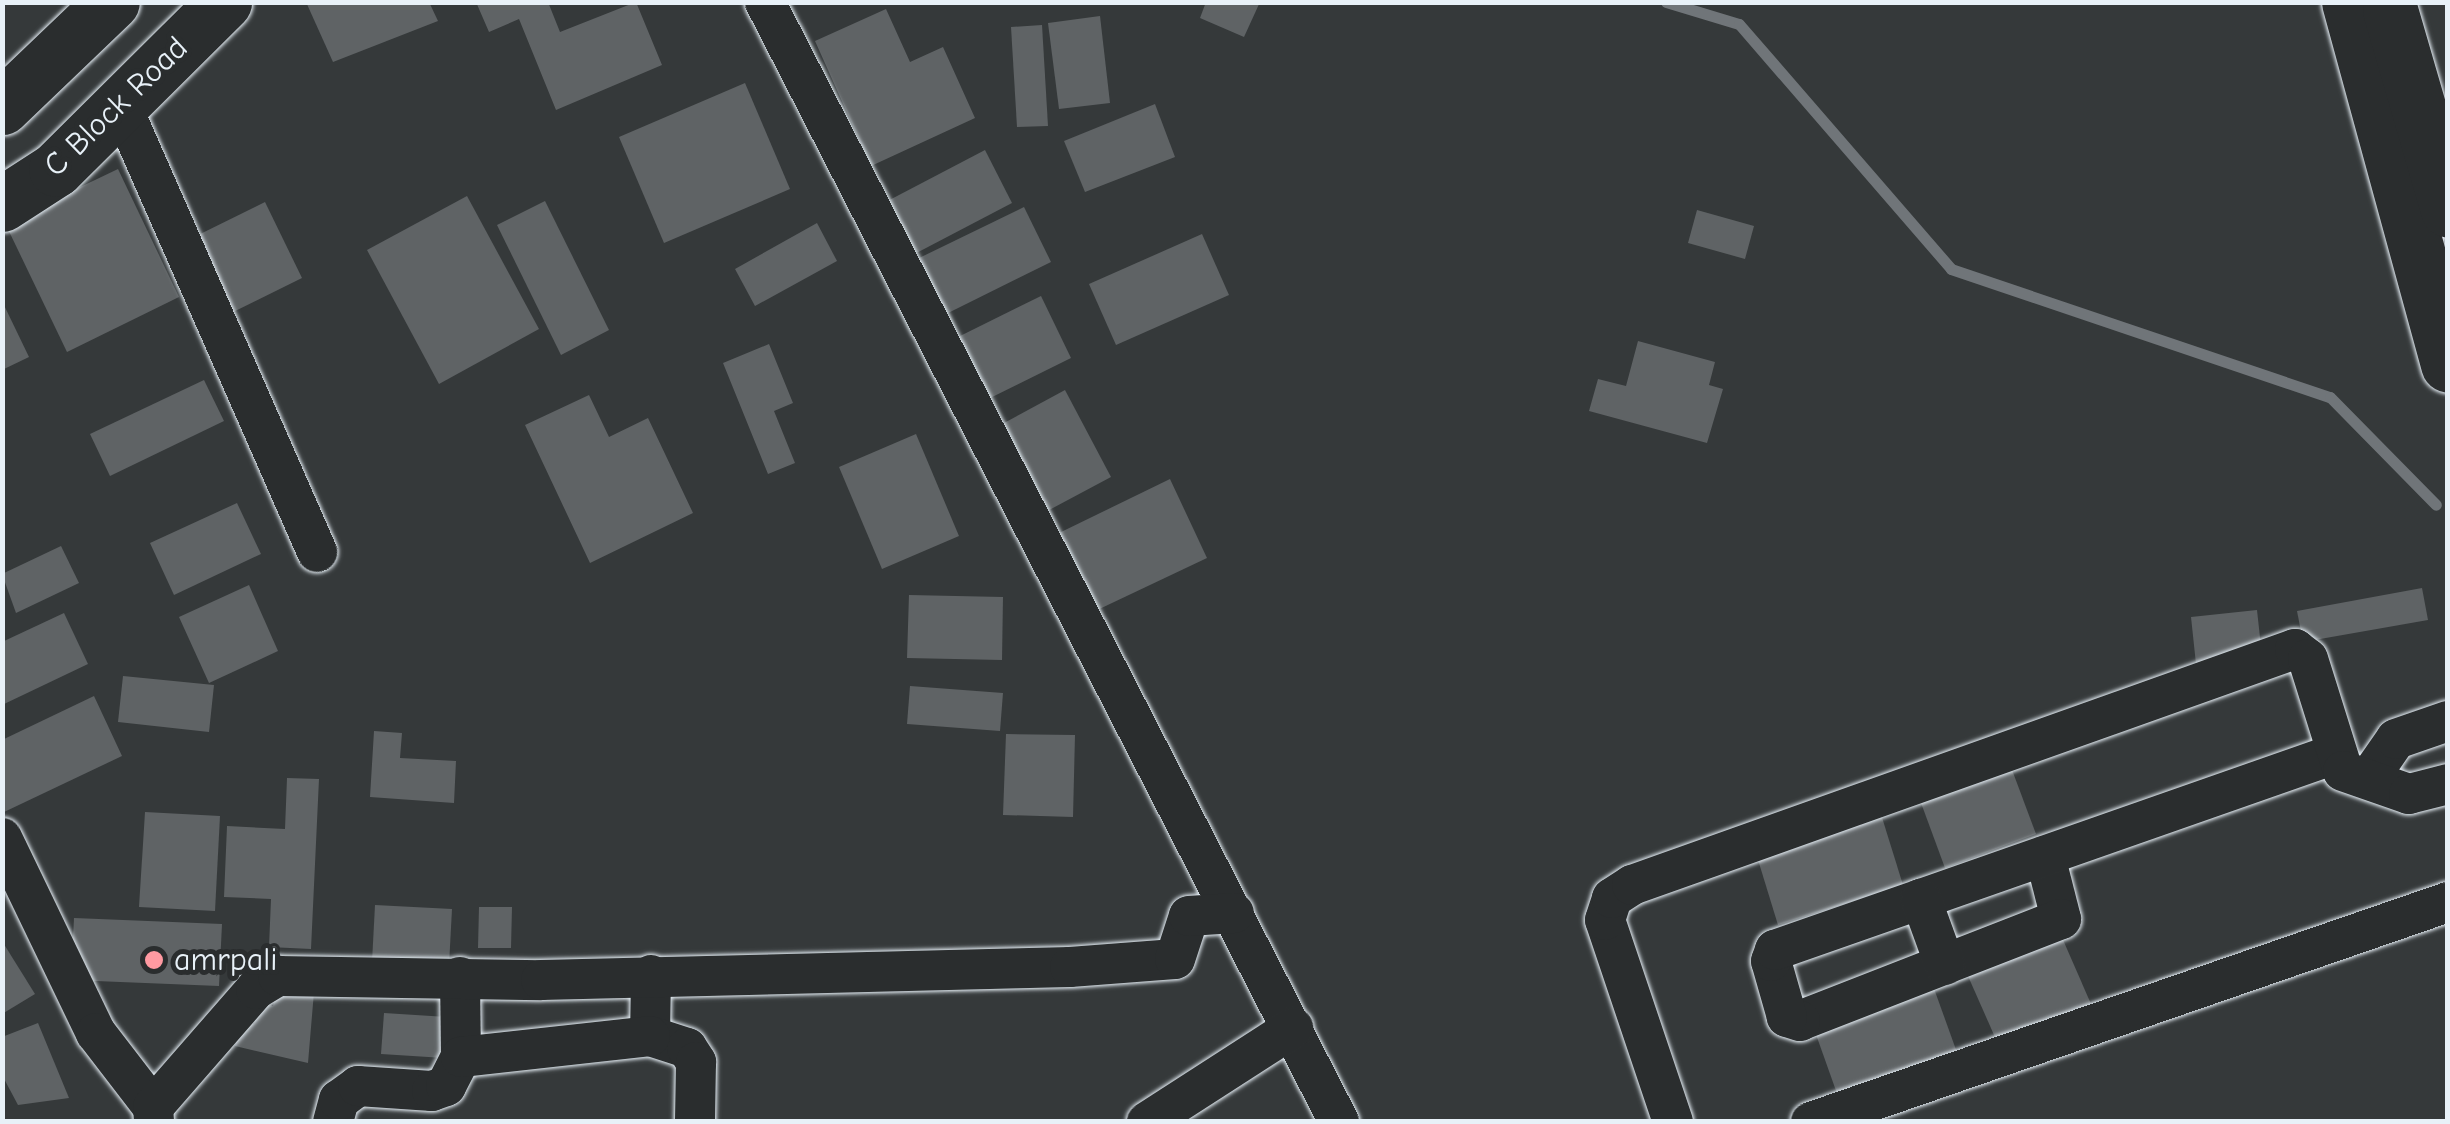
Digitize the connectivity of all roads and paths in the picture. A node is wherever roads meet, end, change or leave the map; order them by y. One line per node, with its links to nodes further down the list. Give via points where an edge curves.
1 (112, 2): 6 (main road)
2 (224, 2): 7 (main road, C Block Road)
3 (766, 2): 21 (street)
4 (2349, 2): 11 (main road)
5 (2388, 2): 10 (main road)
6 (9, 101): 8 (main road)
7 (120, 105): 8 (main road, C Block Road); 12 (street)
8 (66, 160): 9 (main road, C Block Road)
9 (2, 204)
10 (2448, 210)
11 (2448, 365)
12 (317, 552)
13 (2448, 722): 15 (street, via 2396,739)
14 (2336, 754): 15 (street, via 2349,775); 18 (street); 33 (street, via 2308,659 2294,649 1622,890 1604,920)
15 (2369, 778): 16 (street, via 2410,794)
16 (2448, 784)
17 (2, 838): 28 (street, via 96,1034)
18 (2045, 856): 19 (street); 22 (street, via 2060,919)
19 (1921, 899): 22 (street); 22 (street, via 1776,950 1770,961 1787,1017 1800,1022)
20 (2448, 902): 34 (street)
21 (1234, 913): 23 (street, via 1189,916 1175,958); 25 (street)
22 (1945, 964)
23 (651, 975): 24 (street); 26 (street)
24 (460, 977): 27 (street); 28 (street, via 278,976 256,989)
25 (1292, 1028): 31 (street); 32 (street)
26 (650, 1036): 27 (street); 30 (street, via 687,1048 696,1062)
27 (461, 1057): 29 (street, via 446,1086 432,1091 358,1086 339,1100)
28 (153, 1114)
29 (333, 1122)
30 (696, 1122)
31 (1147, 1122)
32 (1338, 1122)
33 (1673, 1122)
34 (1811, 1122)

